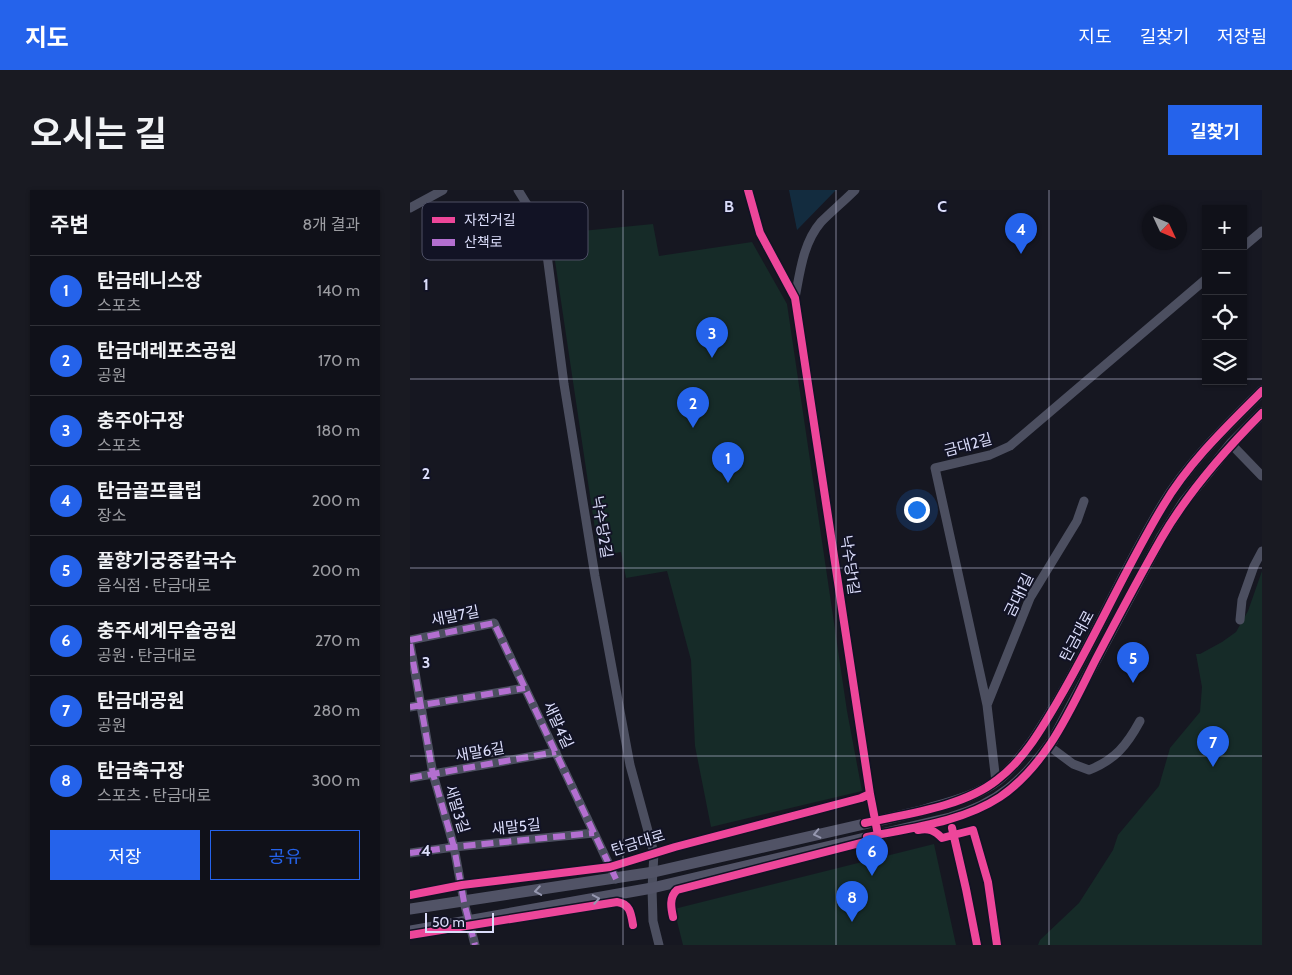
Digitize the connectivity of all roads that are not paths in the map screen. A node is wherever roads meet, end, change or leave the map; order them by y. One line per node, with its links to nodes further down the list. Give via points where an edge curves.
1 (442, 190): 5 (street)
2 (518, 190): 4 (street, 낙수당2길)
3 (855, 190): 29 (street, 낙수당1길, via 820,224 810,240 802,258 795,298)
4 (525, 202)
5 (410, 208)
6 (1262, 231): 7 (street)
7 (1247, 244)
8 (548, 260): 34 (street, 낙수당2길, via 595,576 630,764 654,853)
9 (1202, 282): 21 (street, 금대2길, via 1010,446 990,455 935,468)
10 (1262, 391): 28 (main road, 탄금대로, via 1177,484 1044,724 1017,761)
11 (1262, 413): 12 (main road, 탄금대로)
12 (1231, 444): 13 (street); 24 (main road, 탄금대로, via 1184,502 1161,538)
13 (1262, 476)
14 (1084, 501): 21 (street, 금대1길, via 1077,521 1030,598)
15 (1262, 550): 16 (street, via 1242,600)
16 (1240, 620)
17 (410, 640): 19 (street, 새말7길, via 494,623)
18 (410, 644): 20 (street, 새말3길)
19 (525, 688): 20 (street); 25 (street, 새말4길)
20 (421, 705): 22 (street); 26 (street, 새말3길)
21 (987, 705): 28 (street, 금대2길)
22 (410, 707)
23 (1140, 721): 24 (street, via 1117,753 1105,764 1089,770 1073,764)
24 (1049, 746): 31 (main road, 탄금대로, via 1021,779 989,803 950,818)
25 (556, 752): 26 (street, 새말6길); 30 (street, 새말4길)
26 (433, 774): 27 (street, 새말6길); 32 (street, 새말3길)
27 (410, 778)
28 (996, 782): 29 (main road, 탄금대로, via 960,799)
29 (875, 820): 31 (street, 낙수당1길); 34 (main road, 탄금대로, one-way to 34)
30 (594, 833): 32 (street, 새말5길); 35 (street, 새말4길)
31 (878, 835): 36 (main road, 탄금대로)
32 (454, 847): 33 (street, 새말5길); 37 (street, 새말3길)
33 (410, 853)
34 (654, 872): 35 (main road, 탄금대로); 36 (street, 낙수당2길)
35 (616, 879): 37 (main road, 탄금대로, one-way to 37)
36 (652, 888): 39 (main road, 탄금대로, one-way to 36); 42 (street, 낙수당2길, via 653,921)
37 (464, 902): 38 (main road, 탄금대로); 39 (street, 새말3길)
38 (410, 910)
39 (468, 921): 40 (main road, 탄금대로); 41 (street, 새말3길)
40 (410, 931)
41 (475, 945)
42 (659, 945)

